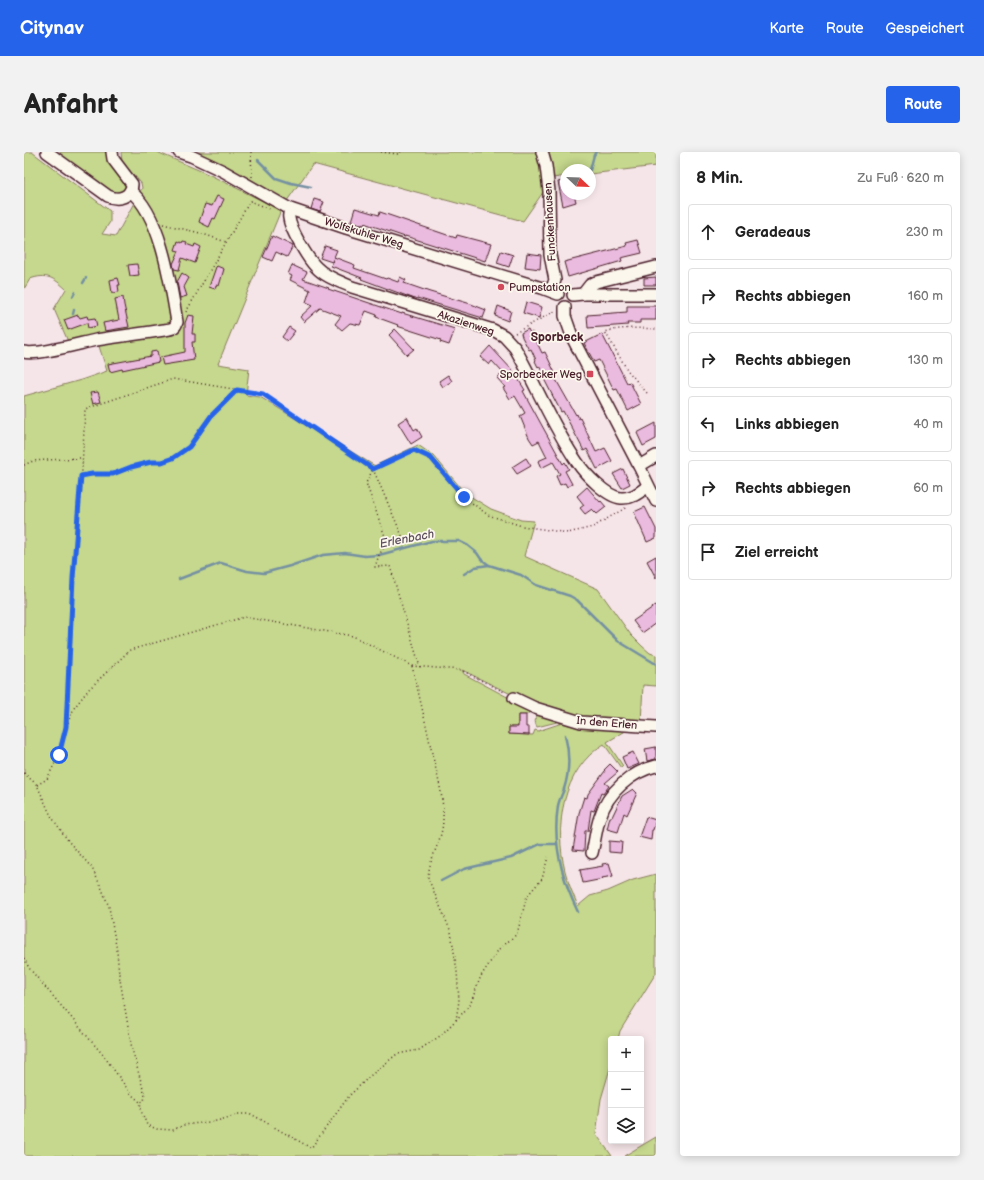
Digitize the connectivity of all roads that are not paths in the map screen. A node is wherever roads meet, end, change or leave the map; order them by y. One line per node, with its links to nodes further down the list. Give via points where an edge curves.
1 (47, 152): 5 (street, via 112,198 121,198)
2 (112, 152): 5 (street, via 112,159 132,184)
3 (179, 152): 6 (street, Wolfskuhler Weg, via 223,171)
4 (542, 152): 8 (street, Funckenhausen, via 548,185 550,255)
5 (130, 192): 12 (street, via 138,197 148,212 164,256 176,327)
6 (290, 209): 8 (street, Wolfskuhler Weg); 15 (street, Akazienweg, via 290,222 301,246 317,268 336,280 499,332 507,338 515,348 564,442 577,463 597,485 611,495 622,498 634,496)
7 (656, 267): 10 (street, via 596,282)
8 (555, 293): 10 (street, Wolfskuhler Weg, via 566,290); 11 (street)
9 (656, 294): 10 (street, Wolfskuhler Weg)
10 (578, 295): 11 (street, via 571,305)
11 (561, 309): 14 (street, via 573,339)
12 (26, 353)
13 (656, 456): 14 (street)
14 (639, 466): 15 (street)
15 (648, 486): 16 (street)
16 (656, 501)
17 (514, 698): 18 (street, In den Erlen, via 535,708 581,722)
18 (656, 727)
19 (656, 766): 20 (street, via 637,772 616,789 604,807)
20 (592, 854)

